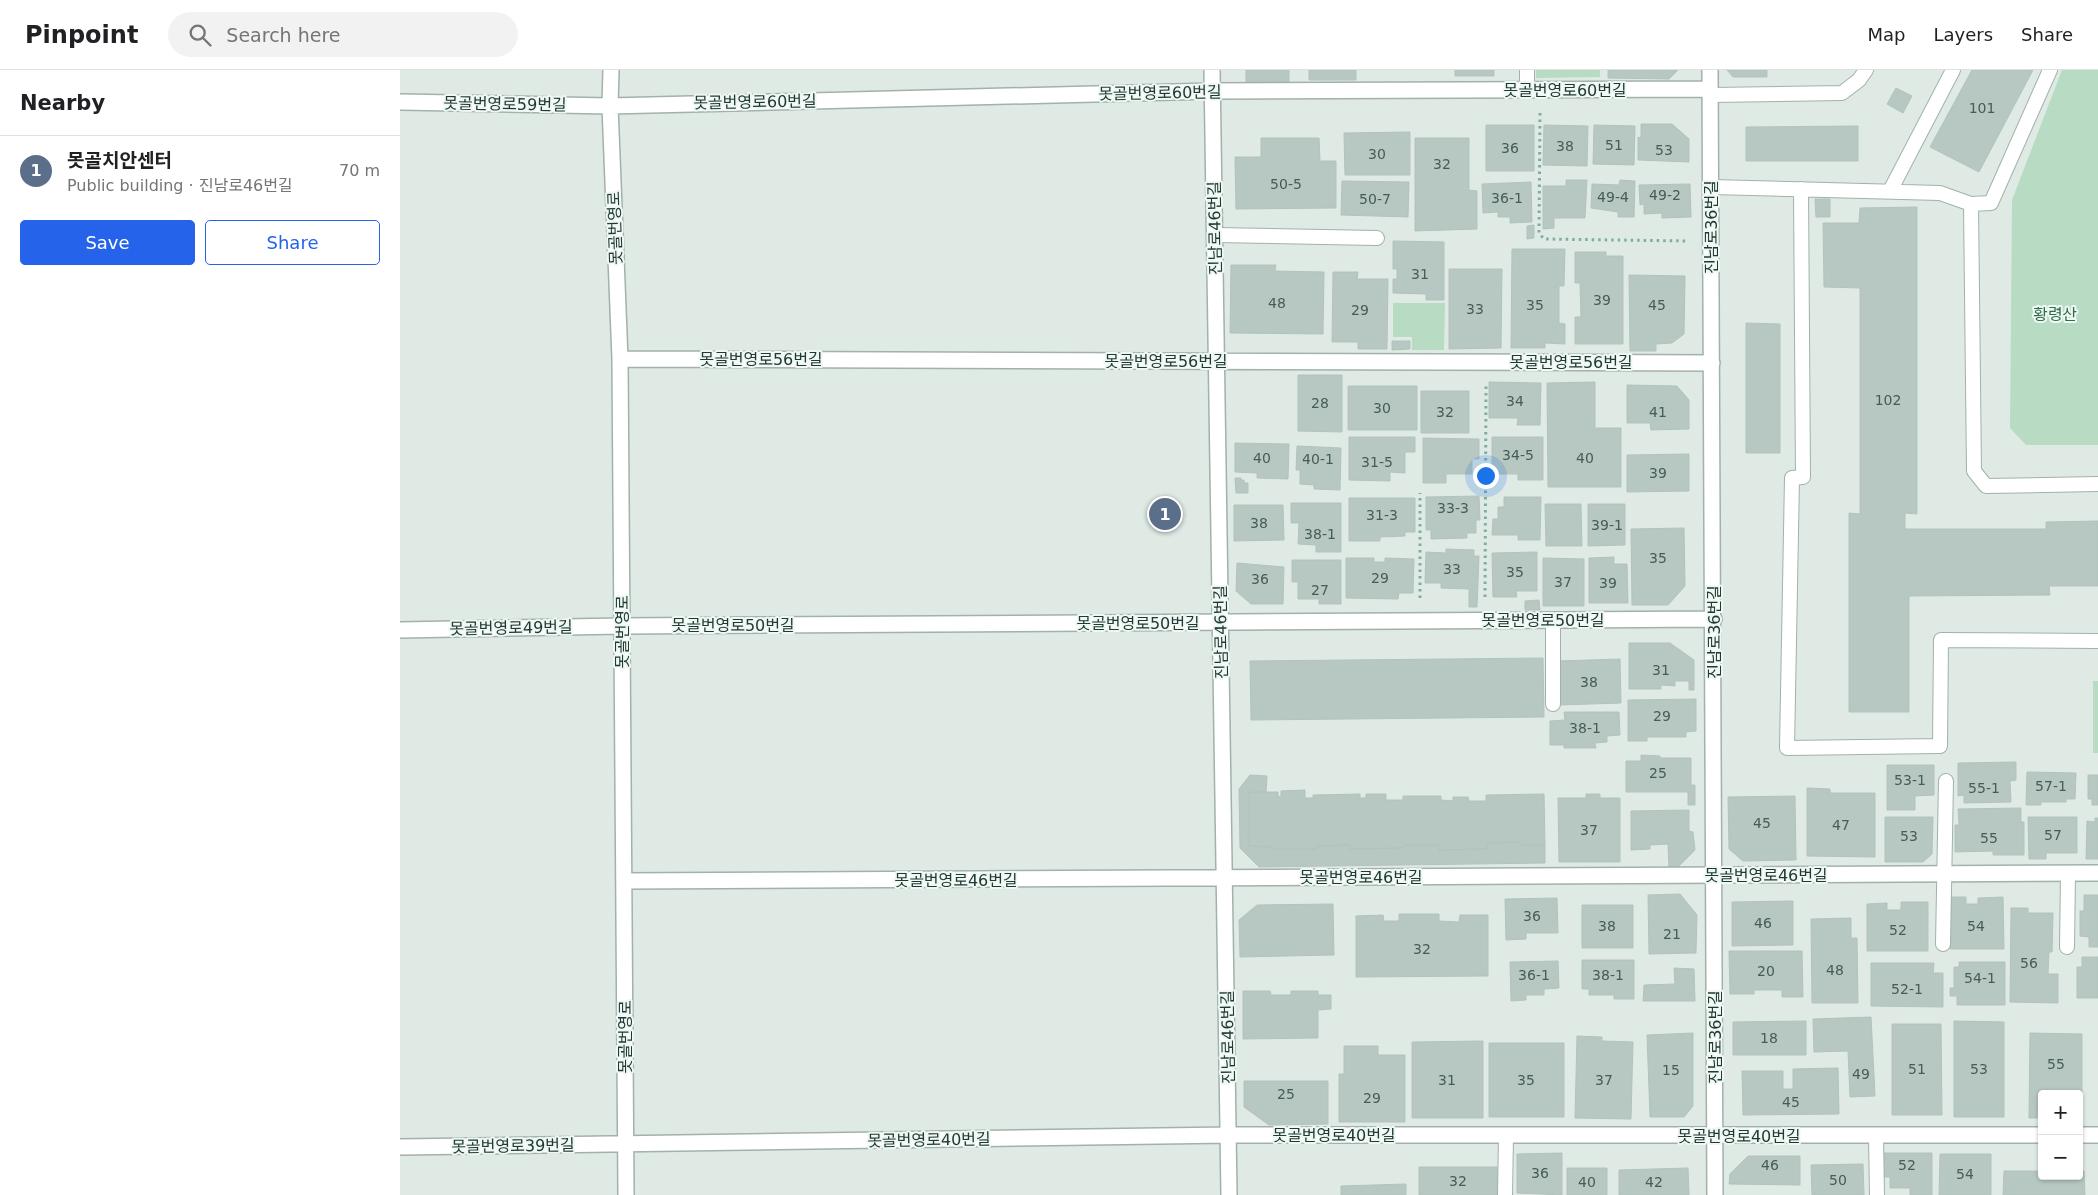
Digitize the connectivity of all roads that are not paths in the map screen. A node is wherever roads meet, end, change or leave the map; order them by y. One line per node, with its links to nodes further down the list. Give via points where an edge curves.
1 (611, 70): 12 (street, 못골번영로)
2 (1212, 70): 9 (street, 진남로46번길)
3 (1526, 70): 8 (lane)
4 (1710, 70): 10 (street, 진남로36번길)
5 (1866, 70): 10 (lane, via 1842,93)
6 (1953, 70): 15 (lane)
7 (2050, 70): 16 (lane, via 1991,203)
8 (1534, 90): 9 (street, 못골번영로60번길); 10 (street, 못골번영로60번길)
9 (1213, 91): 12 (street, 못골번영로60번길); 17 (street, 진남로46번길)
10 (1710, 92): 13 (street, 진남로36번길)
11 (400, 102): 12 (street, 못골번영로59번길)
12 (610, 106): 19 (street, 못골번영로)
13 (1711, 187): 14 (lane); 21 (street, 진남로36번길)
14 (1801, 189): 15 (lane); 28 (lane, via 1802,477 1792,478 1787,748 1940,746 1941,640)
15 (1890, 191): 16 (lane, via 1940,193)
16 (1971, 204): 22 (lane, via 1974,471 1986,486)
17 (1215, 235): 18 (lane); 20 (street, 진남로46번길)
18 (1377, 238)
19 (620, 359): 20 (street, 못골번영로56번길); 26 (street, 못골번영로)
20 (1217, 361): 21 (street, 못골번영로56번길); 25 (street, 진남로46번길)
21 (1712, 363): 23 (street, 진남로36번길)
22 (2098, 484)
23 (1714, 619): 24 (street, 못골번영로50번길); 34 (street, 진남로36번길)
24 (1553, 620): 25 (street, 못골번영로50번길); 29 (lane)
25 (1221, 622): 26 (street, 못골번영로50번길); 35 (street, 진남로46번길)
26 (622, 626): 27 (street, 못골번영로49번길); 36 (street, 못골번영로)
27 (400, 630)
28 (2098, 641)
29 (1552, 704)
30 (1946, 781): 32 (lane)
31 (2098, 873): 33 (street, 못골번영로46번길)
32 (1944, 874): 33 (street, 못골번영로46번길); 34 (street, 못골번영로46번길); 37 (lane)
33 (2068, 874): 38 (lane)
34 (1714, 876): 35 (street, 못골번영로46번길); 44 (street, 진남로36번길)
35 (1225, 878): 36 (street, 못골번영로46번길); 39 (street, 진남로46번길)
36 (624, 881): 46 (street, 못골번영로)
37 (1943, 944)
38 (2068, 947)
39 (1230, 1135): 43 (street, 못골번영로40번길); 46 (street, 못골번영로40번길); 49 (street, 진남로46번길)
40 (2038, 1135): 45 (street, 못골번영로40번길)
41 (2083, 1135): 42 (street)
42 (2098, 1135)
43 (1506, 1136): 44 (street, 못골번영로40번길); 50 (lane)
44 (1715, 1136): 45 (street, 못골번영로40번길); 51 (street, 진남로36번길)
45 (1876, 1136): 52 (lane)
46 (626, 1145): 47 (street, 못골번영로39번길); 48 (street, 못골번영로)
47 (400, 1147)
48 (626, 1195)
49 (1229, 1195)
50 (1505, 1195)
51 (1715, 1195)
52 (1877, 1195)

